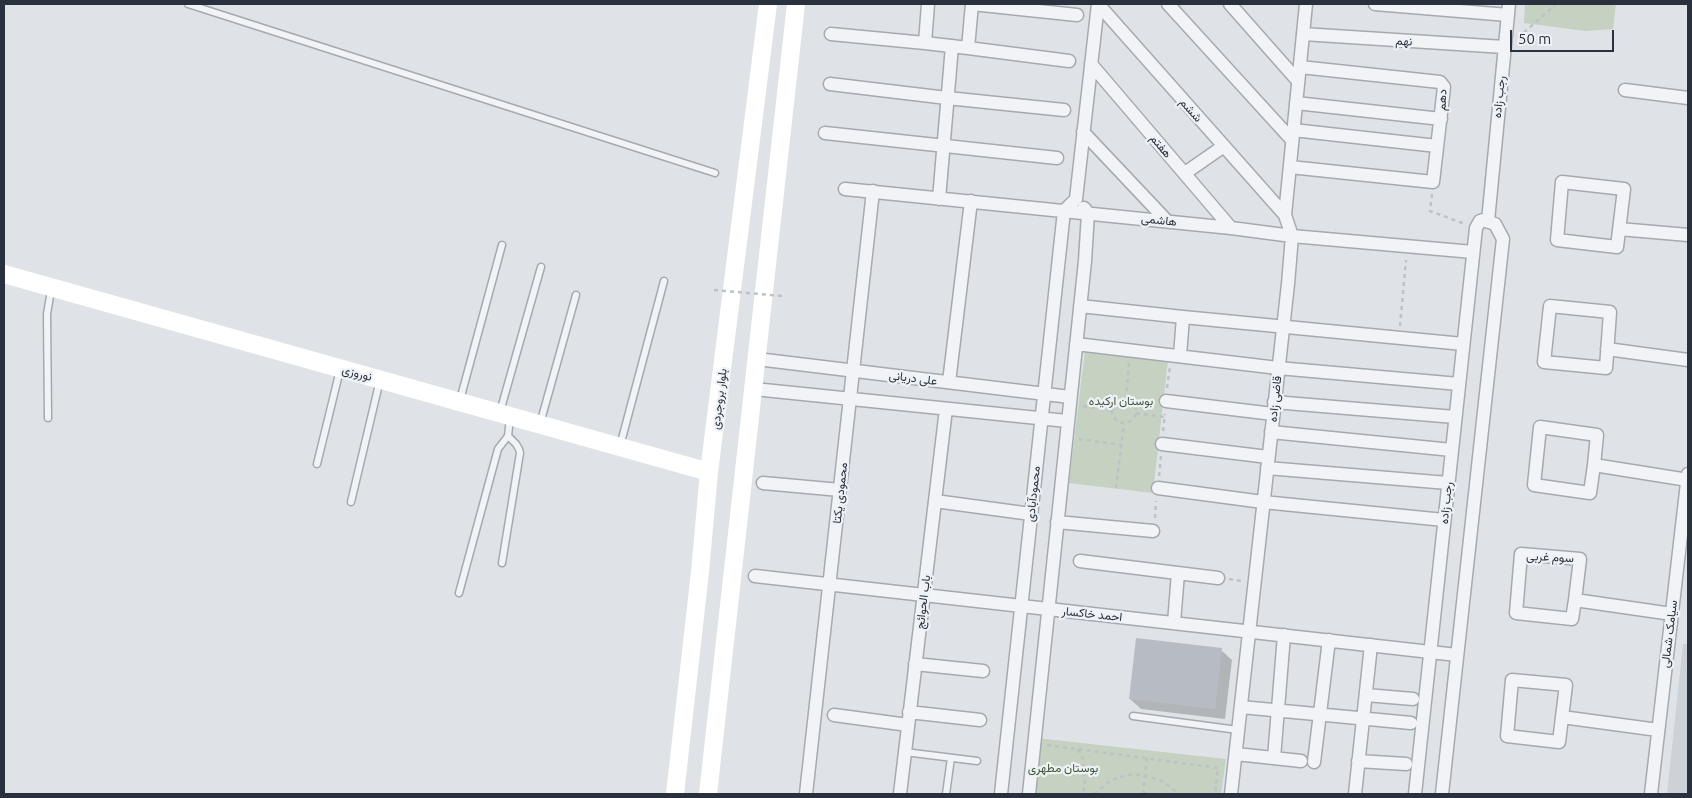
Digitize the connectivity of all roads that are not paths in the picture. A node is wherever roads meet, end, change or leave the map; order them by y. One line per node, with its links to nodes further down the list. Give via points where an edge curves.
1 (188, 4): 39 (lane)
2 (768, 4): 99 (main road, بلوار بروجردی)
3 (796, 4): 69 (main road)
4 (928, 4): 16 (street)
5 (972, 4): 13 (street); 19 (street)
6 (1098, 4): 21 (street); 34 (street, ششم)
7 (1168, 4): 33 (street)
8 (1230, 4): 23 (street)
9 (1296, 4): 11 (street)
10 (1375, 4): 12 (street)
11 (1305, 9): 15 (street, قاضی زاده)
12 (1508, 9): 18 (street, رجب زاده)
13 (1077, 15)
14 (831, 34): 16 (street)
15 (1303, 34): 18 (street, نهم); 22 (street, قاضی زاده)
16 (924, 43): 17 (street)
17 (952, 46): 19 (street); 26 (street)
18 (1504, 47): 49 (street, رجب زاده)
19 (968, 48): 20 (street)
20 (1069, 61)
21 (1091, 64): 31 (street); 40 (street, هفتم)
22 (1300, 67): 23 (street, قاضی زاده); 30 (street, دهم, via 1440,82 1444,87)
23 (1298, 81): 28 (street, قاضی زاده)
24 (830, 84): 26 (street)
25 (1626, 90): 27 (street)
26 (947, 98): 29 (street); 36 (street)
27 (1688, 98)
28 (1296, 103): 30 (street); 33 (street, قاضی زاده)
29 (1064, 110)
30 (1441, 119): 35 (street, دهم)
31 (1084, 132): 43 (street); 50 (street)
32 (824, 133): 36 (street)
33 (1293, 135): 35 (street); 38 (street, قاضی زاده)
34 (1224, 146): 40 (street); 48 (street, ششم)
35 (1437, 146): 38 (street, دهم, via 1433,182)
36 (944, 147): 37 (street); 44 (street)
37 (1057, 158)
38 (1290, 167): 48 (street, قاضی زاده)
39 (715, 173)
40 (1185, 173): 51 (street, هفتم)
41 (845, 189): 42 (street, هاشمی)
42 (873, 191): 44 (street, هاشمی); 73 (street, محمودی یکتا)
43 (1076, 198): 46 (street); 47 (street)
44 (939, 199): 45 (street, هاشمی)
45 (971, 201): 46 (street, هاشمی); 75 (street)
46 (1064, 211): 47 (street, هاشمی); 78 (street, محمودآبادی)
47 (1088, 213): 50 (street, هاشمی); 62 (street)
48 (1285, 215): 54 (street, قاضی زاده)
49 (1488, 220): 56 (street, رجب زاده, via 1480,221 1476,228); 131 (street, via 1495,224 1503,240)
50 (1167, 221): 51 (street, هاشمی)
51 (1231, 228): 54 (street, هاشمی)
52 (1619, 229): 52 (street, via 1624,189 1562,182 1557,240 1617,247); 53 (street)
53 (1688, 235)
54 (1292, 236): 56 (street, هاشمی); 64 (street, قاضی زاده)
55 (502, 244): 82 (lane)
56 (1473, 252): 66 (street, رجب زاده)
57 (541, 267): 85 (lane)
58 (4, 274): 60 (main road, نوروزی)
59 (664, 281): 94 (lane)
60 (51, 287): 71 (main road, نوروزی); 87 (lane, via 47,314)
61 (576, 295): 90 (lane)
62 (1080, 306): 63 (street); 65 (street)
63 (1183, 318): 64 (street); 68 (street)
64 (1283, 326): 66 (street); 72 (street, قاضی زاده)
65 (1076, 344): 68 (street); 80 (street)
66 (1463, 344): 76 (street, رجب زاده)
67 (1607, 349): 67 (street, via 1610,312 1550,306 1544,362 1606,368); 70 (street)
68 (1175, 356): 72 (street)
69 (757, 359): 73 (street, علی دریانی); 77 (main road)
70 (1688, 360)
71 (340, 368): 74 (main road, نوروزی); 97 (lane)
72 (1278, 368): 76 (street); 83 (street, قاضی زاده)
73 (853, 371): 75 (street, علی دریانی); 79 (street, محمودی یکتا)
74 (381, 379): 82 (main road, نوروزی); 106 (lane)
75 (949, 382): 78 (street, علی دریانی)
76 (1459, 384): 86 (street, رجب زاده)
77 (754, 389): 79 (street); 157 (main road)
78 (1044, 394): 80 (street, علی دریانی); 88 (street, محمودآبادی)
79 (850, 399): 84 (street); 104 (street, محمودی یکتا)
80 (1069, 400): 89 (street)
81 (1166, 401): 83 (street)
82 (460, 402): 85 (main road, نوروزی)
83 (1273, 408): 86 (street); 91 (street, قاضی زاده)
84 (946, 409): 88 (street); 105 (street, باب الحوائج)
85 (505, 415): 90 (main road, نوروزی); 92 (lane)
86 (1455, 417): 95 (street, رجب زاده)
87 (48, 418)
88 (1042, 418): 89 (street); 108 (street, محمودآبادی)
89 (1067, 421): 110 (street)
90 (540, 425): 94 (main road, نوروزی)
91 (1271, 432): 95 (street); 96 (street, قاضی زاده)
92 (508, 436): 113 (lane, via 520,453); 119 (lane, via 498,450)
93 (1162, 444): 96 (street)
94 (620, 447): 99 (main road, نوروزی)
95 (1452, 450): 102 (street, رجب زاده)
96 (1268, 463): 102 (street); 107 (street, قاضی زاده)
97 (317, 464)
98 (1594, 465): 98 (street, via 1597,435 1540,427 1534,485 1590,493); 100 (street)
99 (709, 472): 156 (main road, بلوار بروجردی)
100 (1688, 477): 115 (street, سیامک شمالی)
101 (763, 483): 104 (street)
102 (1448, 483): 109 (street, رجب زاده)
103 (1158, 488): 107 (street)
104 (840, 490): 118 (street, محمودی یکتا)
105 (935, 501): 108 (street); 120 (street, باب الحوائج)
106 (351, 502)
107 (1263, 502): 109 (street); 126 (street, قاضی زاده)
108 (1031, 514): 122 (street, محمودآبادی)
109 (1444, 520): 130 (street, رجب زاده)
110 (1057, 522): 111 (street); 123 (street)
111 (1153, 531)
112 (1080, 561): 114 (street)
113 (502, 563)
114 (1178, 573): 117 (street); 125 (street)
115 (1682, 575): 124 (street, سیامک شمالی)
116 (755, 576): 118 (street, احمد خاکسار)
117 (1218, 578)
118 (830, 584): 120 (street, احمد خاکسار); 158 (street, محمودی یکتا)
119 (459, 593)
120 (924, 595): 122 (street, احمد خاکسار); 132 (street, باب الحوائج)
121 (1575, 600): 121 (street, سوم غربی, via 1580,559 1521,554 1516,613 1572,619); 124 (street)
122 (1021, 606): 123 (street, احمد خاکسار); 161 (street, محمودآبادی)
123 (1048, 609): 125 (street, احمد خاکسار); 162 (street)
124 (1672, 614): 148 (street, سیامک شمالی)
125 (1174, 623): 126 (street, احمد خاکسار)
126 (1249, 631): 127 (street, احمد خاکسار); 136 (street, قاضی زاده)
127 (1284, 635): 128 (street, احمد خاکسار); 137 (street)
128 (1329, 640): 129 (street, احمد خاکسار); 140 (street)
129 (1371, 645): 130 (street, احمد خاکسار); 134 (street)
130 (1430, 651): 131 (street, احمد خاکسار); 165 (street, رجب زاده)
131 (1457, 655): 166 (street)
132 (915, 664): 133 (street); 138 (street, باب الحوائج)
133 (983, 672)
134 (1366, 695): 135 (street); 143 (street)
135 (1413, 699)
136 (1241, 707): 137 (street); 147 (street, قاضی زاده)
137 (1278, 710): 140 (street); 152 (street)
138 (909, 712): 144 (street); 146 (street, باب الحوائج)
139 (834, 715): 146 (street)
140 (1320, 715): 143 (street); 152 (street, via 1308,762)
141 (1133, 716): 147 (lane)
142 (1562, 717): 142 (street, via 1566,684 1512,680 1507,736 1559,742); 148 (street)
143 (1363, 719): 145 (street); 153 (street)
144 (980, 720)
145 (1412, 723)
146 (908, 725): 149 (street, باب الحوائج)
147 (1238, 730): 150 (street, قاضی زاده)
148 (1658, 730): 167 (street, سیامک شمالی)
149 (905, 752): 151 (lane); 159 (street, باب الحوائج)
150 (1236, 754): 152 (street); 163 (street, قاضی زاده)
151 (951, 758): 154 (lane); 160 (lane)
152 (1274, 758)
153 (1358, 760): 155 (street); 164 (street)
154 (977, 761)
155 (1406, 764)
156 (675, 794)
157 (708, 794)
158 (806, 794)
159 (900, 794)
160 (946, 794)
161 (1001, 794)
162 (1029, 794)
163 (1231, 794)
164 (1355, 794)
165 (1415, 794)
166 (1442, 794)
167 (1651, 794)

